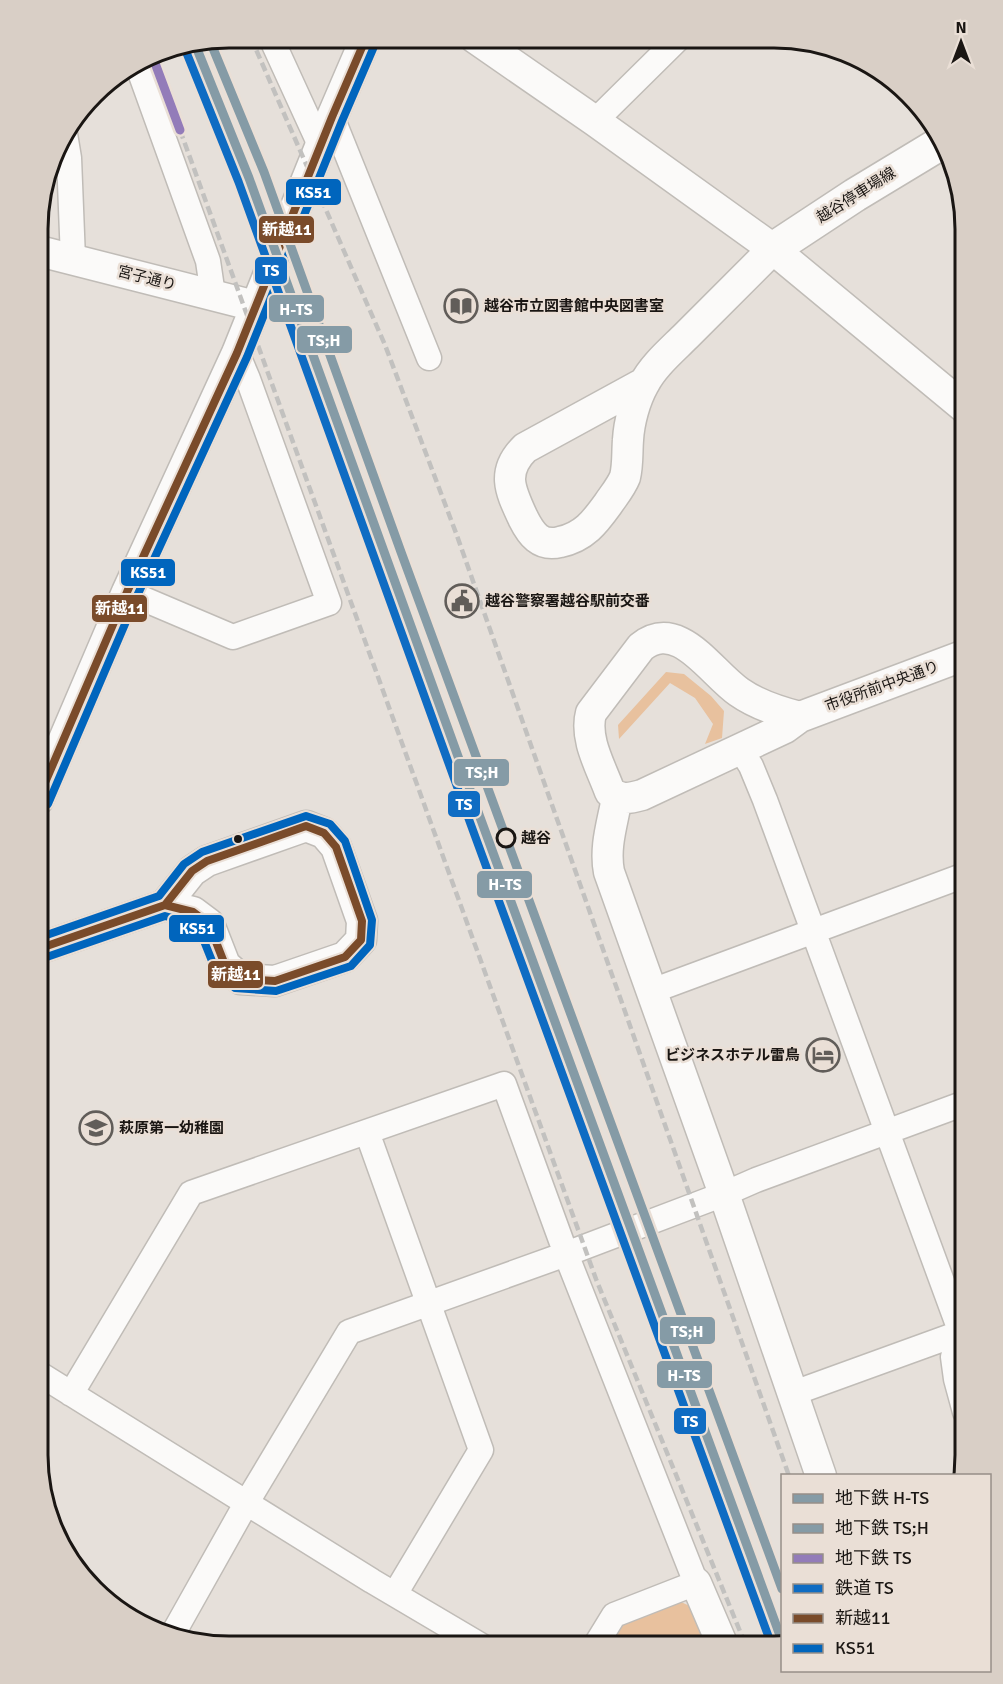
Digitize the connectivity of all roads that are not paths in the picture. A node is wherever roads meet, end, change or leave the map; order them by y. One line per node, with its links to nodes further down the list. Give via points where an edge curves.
1 (276, 48): 8 (street)
2 (362, 48): 6 (street)
3 (489, 48): 7 (street)
4 (669, 48): 7 (street)
5 (140, 72): 14 (street, via 208,261)
6 (332, 117): 8 (street); 17 (street)
7 (595, 121): 11 (street)
8 (320, 145): 15 (street)
9 (935, 147): 11 (main road, 越谷停車場線)
10 (67, 149): 13 (street)
11 (773, 249): 18 (street); 19 (street)
12 (48, 253): 13 (street, 宮子通り)
13 (73, 259): 14 (street, 宮子通り)
14 (213, 295): 15 (street, 宮子通り)
15 (255, 306): 16 (street)
16 (237, 353): 22 (street); 22 (street, via 329,603 233,637)
17 (429, 358)
18 (644, 383): 20 (street); 21 (street, via 631,418)
19 (955, 400)
20 (571, 423): 21 (street, via 603,426 622,439); 21 (street, via 525,448 510,471 513,496 529,531 537,539 552,544 568,540 594,524 620,488)
21 (627, 448)
22 (127, 592): 27 (street)
23 (955, 659): 25 (street, 市役所前中央通り)
24 (740, 693): 25 (street); 26 (street, via 747,724); 28 (street, via 682,642 666,637 640,647 591,713 588,725 610,792)
25 (800, 717): 26 (street, 市役所前中央通り)
26 (740, 749): 28 (street, via 642,795); 31 (street, via 765,800)
27 (48, 772)
28 (617, 797): 33 (street, via 606,858)
29 (955, 879): 31 (street)
30 (165, 905): 30 (street, via 192,871 207,861 306,826 324,833 336,847 362,921 361,940 345,957 275,981 242,979 225,965 209,924 193,912); 32 (street)
31 (813, 931): 33 (street); 36 (street)
32 (48, 946)
33 (652, 991): 37 (street)
34 (955, 1107): 36 (street)
35 (367, 1132): 38 (street, via 504,1084); 39 (street); 46 (street, via 191,1193)
36 (888, 1132): 37 (street); 40 (street)
37 (724, 1194): 38 (street); 45 (street)
38 (566, 1254): 39 (street); 49 (street)
39 (428, 1303): 48 (street, via 349,1332); 50 (street, via 482,1450)
40 (955, 1311)
41 (955, 1335): 45 (street)
42 (955, 1352): 43 (street)
43 (955, 1372)
44 (48, 1379): 46 (street)
45 (794, 1393): 47 (street)
46 (71, 1394): 48 (street)
47 (820, 1474)
48 (247, 1502): 50 (street); 51 (street)
49 (696, 1583): 53 (street, via 614,1615); 54 (street)
50 (395, 1594): 52 (street)
51 (176, 1628)
52 (465, 1636)
53 (601, 1636)
54 (719, 1636)

